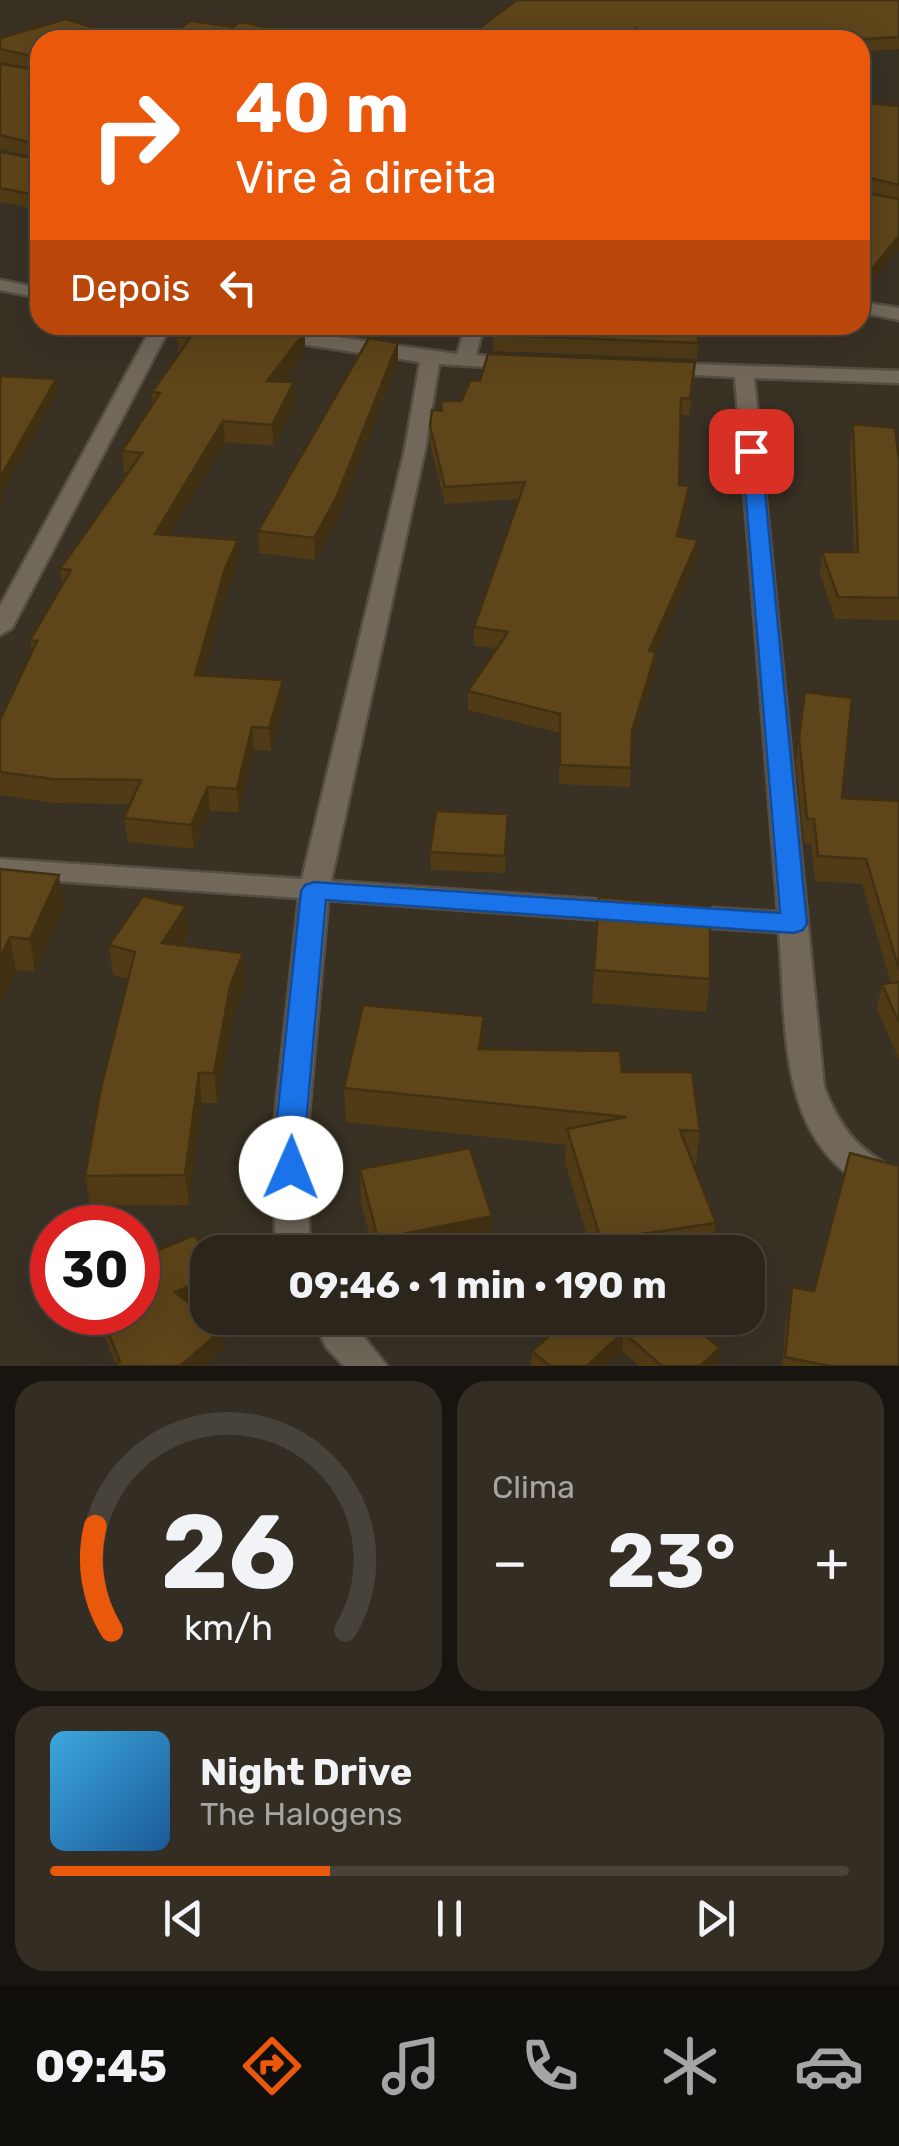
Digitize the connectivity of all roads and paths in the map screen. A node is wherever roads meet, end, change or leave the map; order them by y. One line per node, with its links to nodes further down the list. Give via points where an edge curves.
1 (0, 284): 2 (street)
2 (30, 290)
3 (870, 309): 4 (street)
4 (899, 314)
5 (157, 335): 14 (street)
6 (280, 335): 8 (street)
7 (472, 335): 9 (street)
8 (430, 358): 9 (street); 16 (street)
9 (465, 361): 10 (street)
10 (536, 364)
11 (647, 369): 12 (street)
12 (744, 373): 13 (street); 17 (street)
13 (899, 377)
14 (0, 628)
15 (0, 868): 16 (street)
16 (314, 891): 17 (street); 19 (street, via 290,1136)
17 (794, 924): 18 (street, via 808,1088 825,1134 854,1164)
18 (899, 1187)
19 (294, 1235)
20 (339, 1335): 21 (street)
21 (368, 1366)

